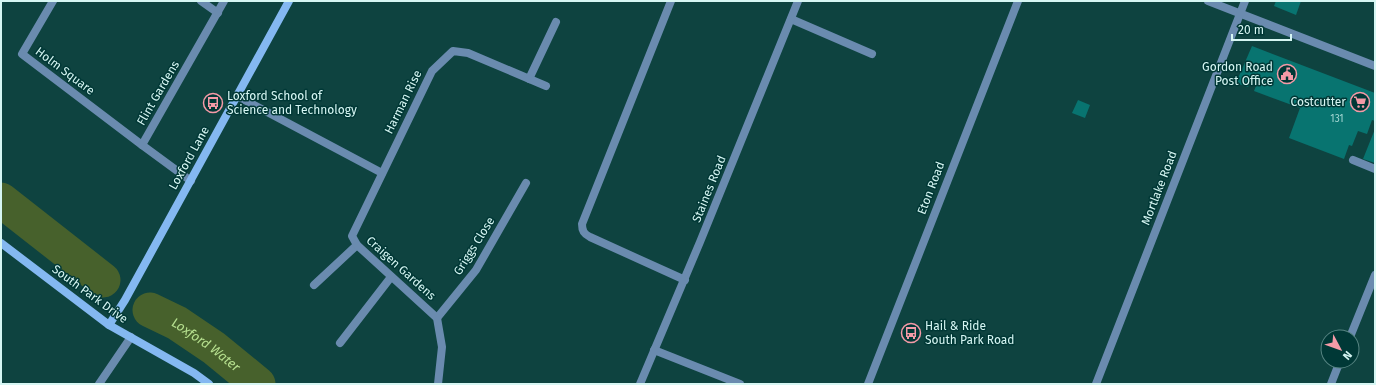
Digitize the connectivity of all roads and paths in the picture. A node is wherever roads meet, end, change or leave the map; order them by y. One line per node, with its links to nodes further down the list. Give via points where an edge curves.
1 (53, 1): 19 (street, Holm Square, via 22,54)
2 (201, 1): 10 (street)
3 (224, 1): 10 (street, Flint Gardens)
4 (289, 1): 18 (street, Loxford Lane)
5 (671, 1): 29 (street, via 582,224 582,230 590,237)
6 (798, 1): 12 (street, Staines Road)
7 (1018, 1): 43 (street, Eton Road)
8 (1208, 1): 11 (street)
9 (1245, 1): 11 (street, Mortlake Road)
10 (218, 13): 19 (street, Flint Gardens)
11 (1240, 14): 15 (street); 44 (street, Mortlake Road)
12 (791, 19): 14 (street); 29 (street, Staines Road)
13 (556, 22): 16 (street)
14 (872, 54)
15 (1375, 66)
16 (530, 79): 17 (street, Harman Rise); 22 (street, Harman Rise, via 468,53 453,51 432,71)
17 (546, 86)
18 (237, 96): 22 (street); 23 (street, Loxford Lane)
19 (142, 145): 23 (street, Flint Gardens)
20 (1353, 160): 21 (street)
21 (1375, 169)
22 (382, 173): 26 (street, Craigen Gardens, via 352,236)
23 (191, 181): 32 (street, Loxford Lane)
24 (526, 183): 31 (street, Griggs Close, via 476,270)
25 (1, 243): 32 (street, South Park Drive)
26 (357, 245): 28 (street, Craigen Gardens); 30 (street)
27 (1375, 275): 33 (street)
28 (391, 278): 31 (street, Craigen Gardens); 35 (street)
29 (685, 280): 36 (street, Staines Road)
30 (314, 284)
31 (437, 318): 40 (street, Craigen Gardens, via 442,347)
32 (109, 325): 34 (street, South Park Drive)
33 (1353, 329)
34 (131, 337): 38 (street); 39 (street, South Park Drive)
35 (340, 343)
36 (654, 350): 41 (street, Staines Road); 42 (street)
37 (1337, 369): 45 (street)
38 (99, 384)
39 (209, 384)
40 (438, 384)
41 (640, 384)
42 (740, 384)
43 (868, 384)
44 (1096, 384)
45 (1331, 384)

